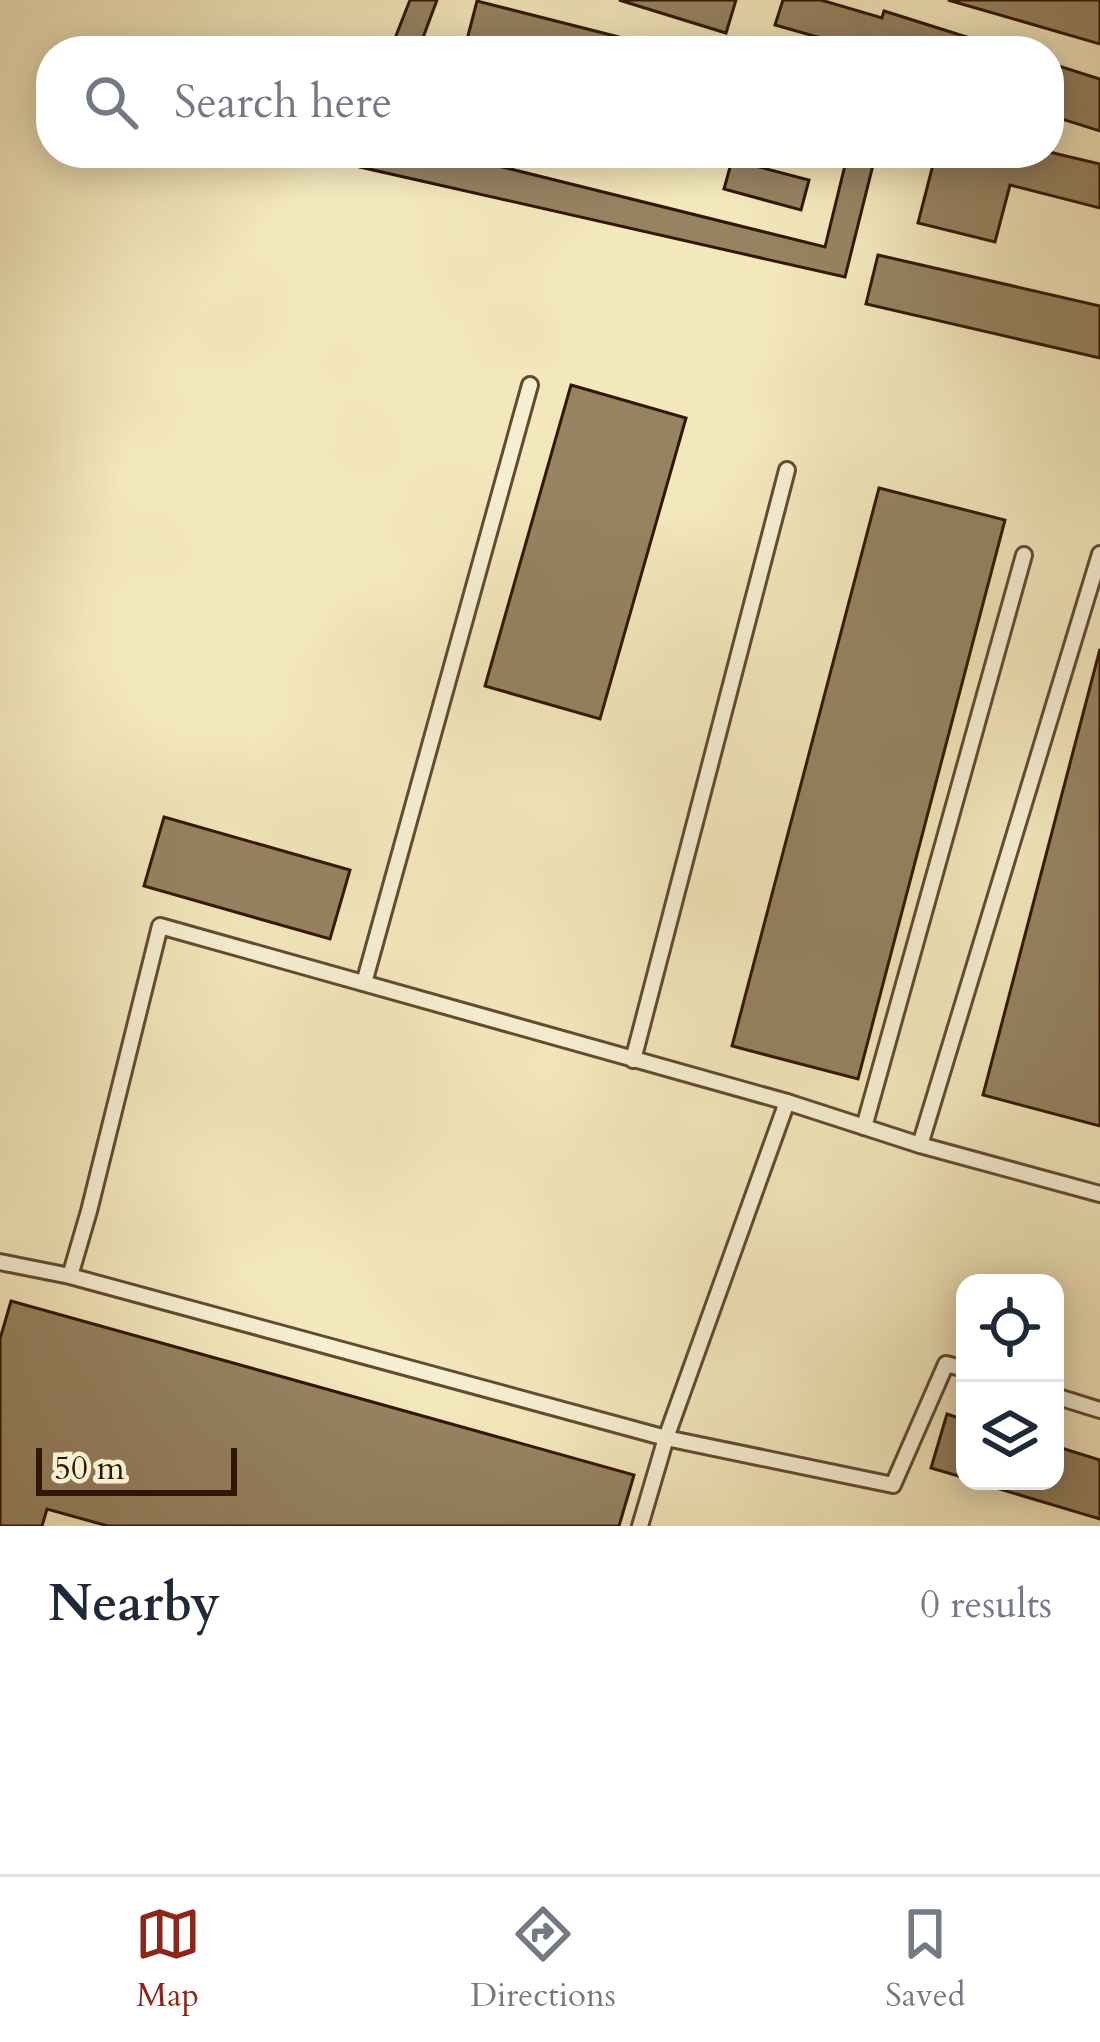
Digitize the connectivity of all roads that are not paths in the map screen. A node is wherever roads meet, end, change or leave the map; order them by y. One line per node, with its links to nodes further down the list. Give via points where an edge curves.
1 (530, 385): 5 (lane)
2 (787, 470): 6 (lane)
3 (1100, 554): 9 (lane)
4 (1024, 555): 8 (lane)
5 (364, 983): 6 (lane); 12 (lane, via 160,926)
6 (633, 1060): 7 (lane)
7 (787, 1102): 8 (lane); 16 (lane)
8 (864, 1127): 9 (lane)
9 (920, 1145): 10 (lane)
10 (1100, 1194)
11 (0, 1262): 12 (lane)
12 (70, 1276): 16 (lane)
13 (956, 1367): 16 (lane, via 946,1364 892,1485)
14 (1064, 1399): 15 (lane)
15 (1100, 1410)
16 (666, 1438): 17 (lane)
17 (640, 1526)

